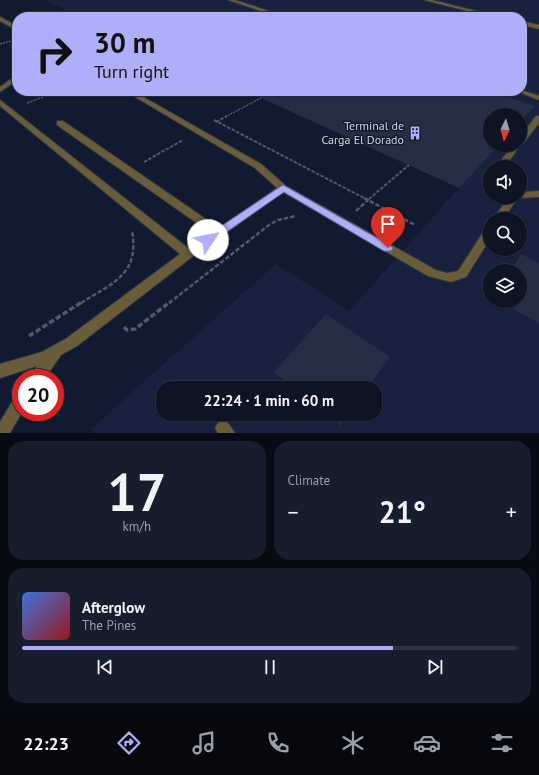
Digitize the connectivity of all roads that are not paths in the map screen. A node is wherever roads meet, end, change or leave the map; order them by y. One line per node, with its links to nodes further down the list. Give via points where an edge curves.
1 (230, 0): 3 (lane)
2 (426, 0): 4 (lane)
3 (268, 12)
4 (476, 12)
5 (0, 19): 7 (lane)
6 (527, 24): 8 (lane)
7 (12, 25)
8 (539, 27)
9 (12, 77): 10 (lane)
10 (2, 78)
11 (12, 80): 12 (lane)
12 (0, 90)
13 (527, 94): 15 (lane)
14 (137, 96): 22 (lane, via 258,166)
15 (539, 98)
16 (0, 102): 29 (lane)
17 (539, 118): 19 (lane)
18 (60, 123): 27 (lane)
19 (527, 133)
20 (512, 152): 21 (lane)
21 (505, 160)
22 (283, 188): 27 (lane); 28 (lane, via 444,278 455,278 462,274)
23 (527, 194): 24 (lane)
24 (539, 194)
25 (511, 204): 26 (lane)
26 (504, 212)
27 (219, 232): 29 (lane)
28 (483, 242)
29 (188, 254): 30 (lane)
30 (58, 350): 31 (lane); 32 (lane, via 17,368)
31 (44, 369)
32 (0, 371)
33 (12, 416): 34 (lane)
34 (2, 433)

